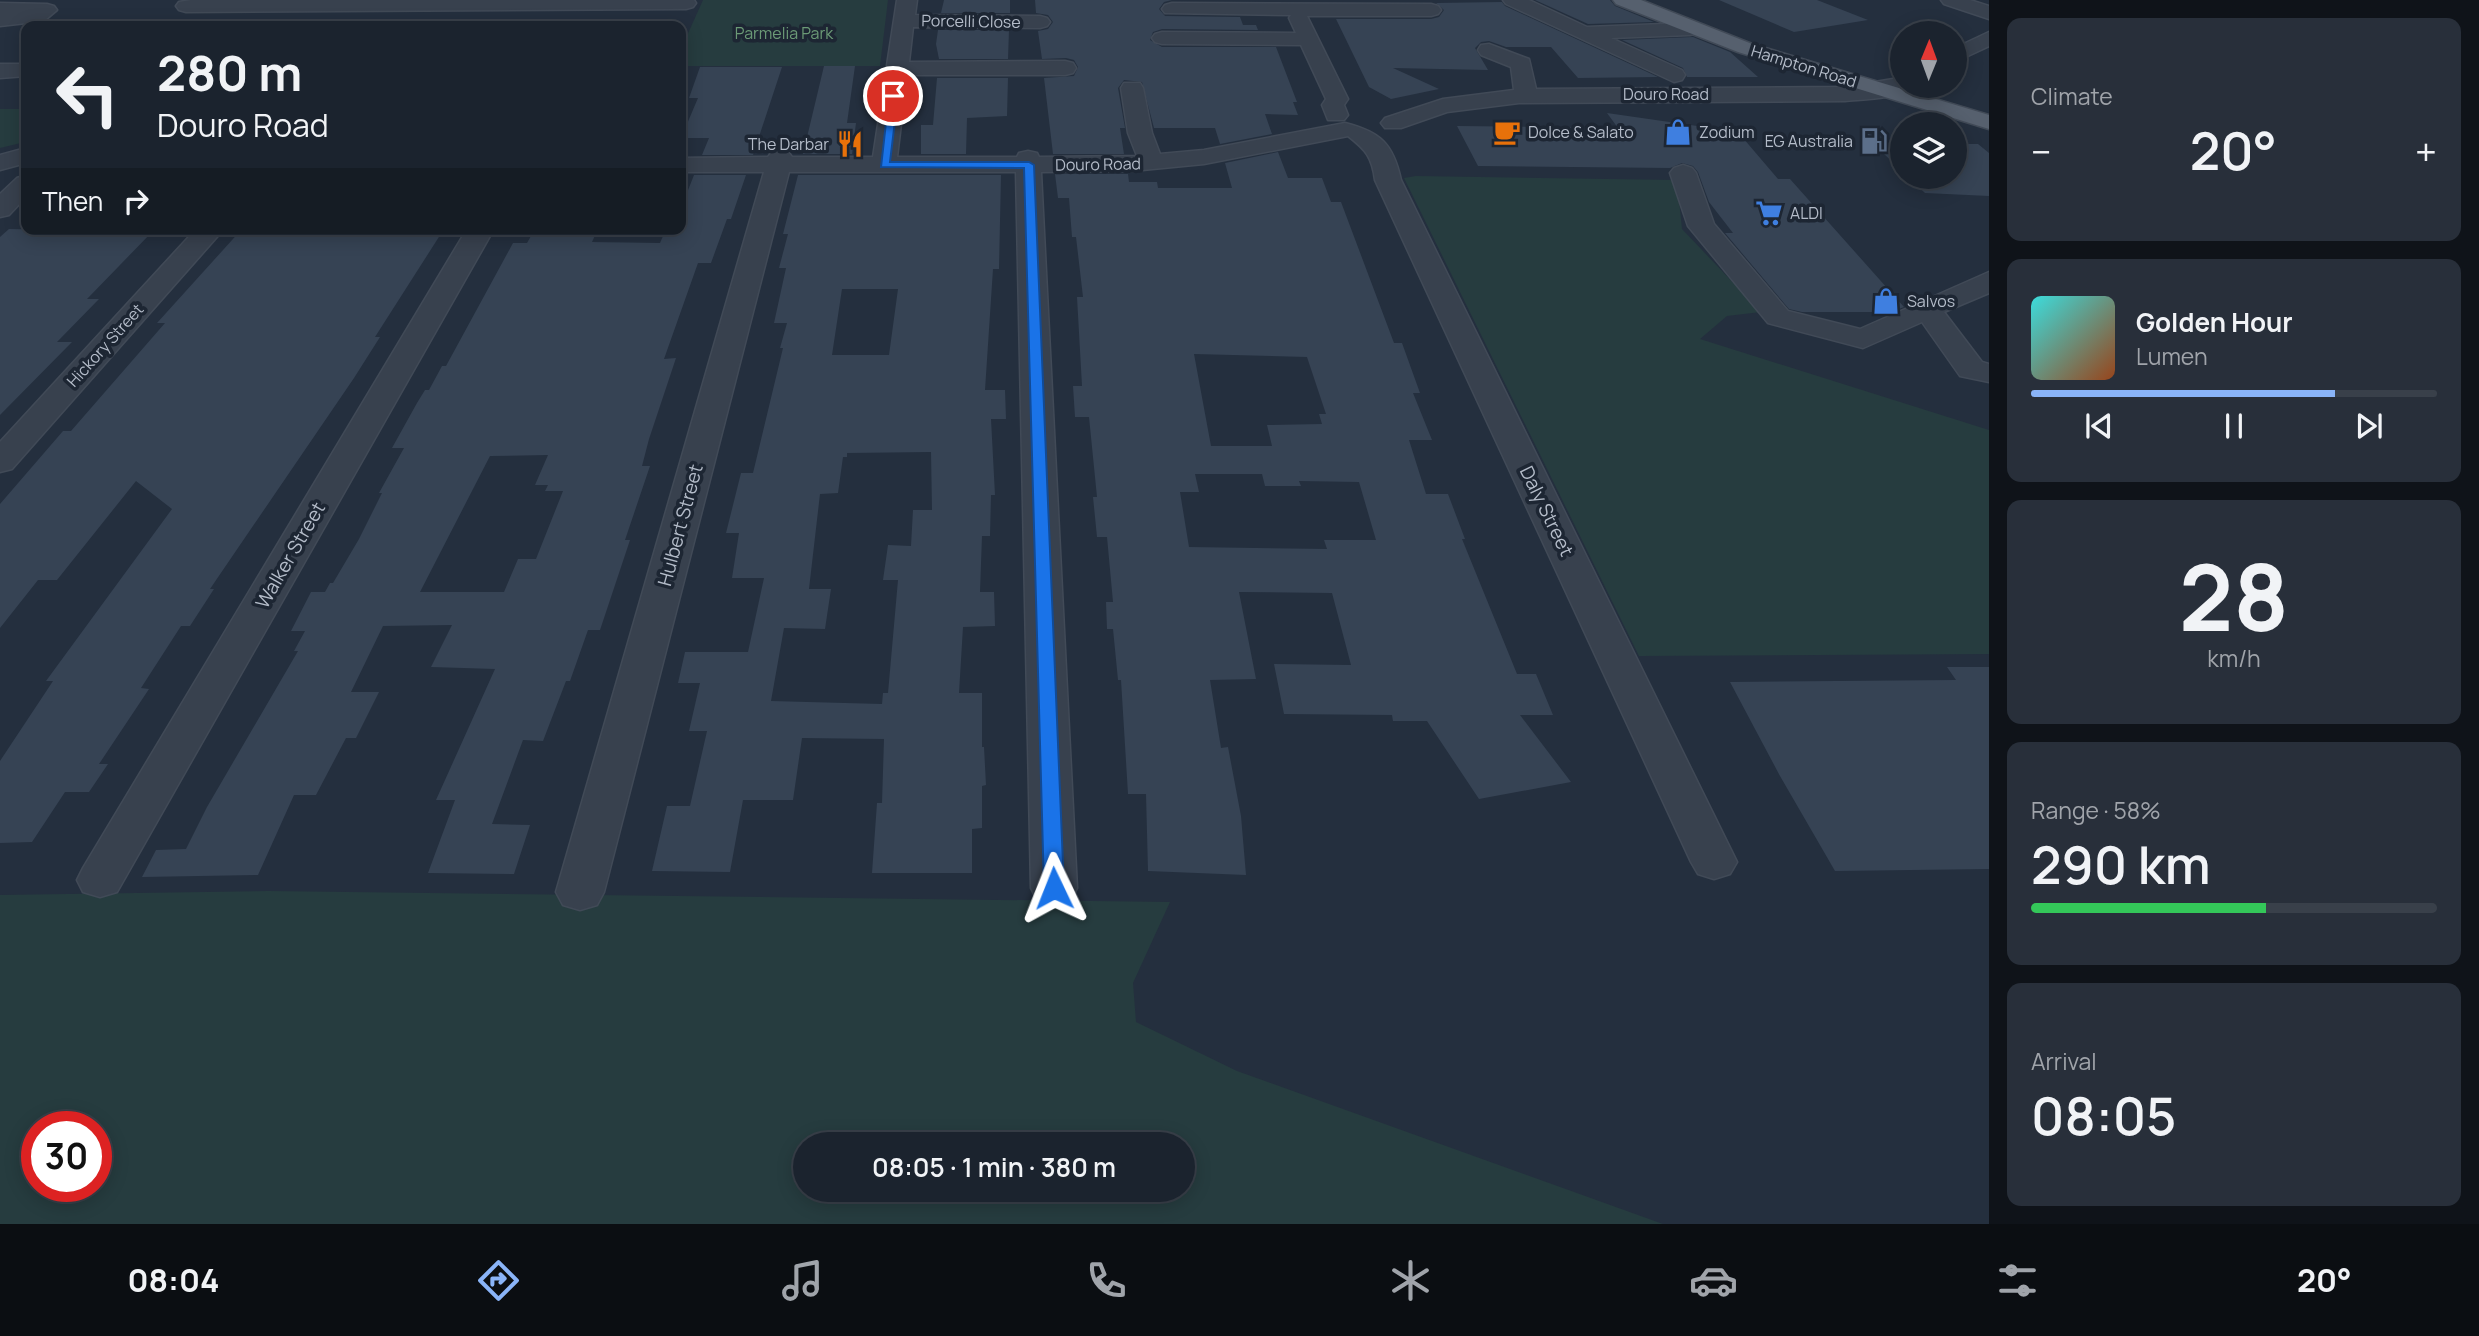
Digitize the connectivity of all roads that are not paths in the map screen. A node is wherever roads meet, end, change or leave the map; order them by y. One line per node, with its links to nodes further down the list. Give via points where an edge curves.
1 (1513, 0): 10 (street)
2 (1623, 0): 16 (main road, Hampton Road)
3 (1652, 0): 30 (main road, Hampton Road)
4 (1951, 0): 13 (street)
5 (687, 2): 8 (street); 15 (street)
6 (1293, 5): 9 (street); 12 (street); 21 (street, Daly Street)
7 (0, 9): 14 (street, via 47,10 37,18)
8 (189, 9)
9 (1172, 9)
10 (1533, 9): 17 (street); 18 (street, via 1530,18)
11 (905, 10): 25 (street); 25 (street, Porcelli Close, via 1044,16 1058,61)
12 (1431, 10)
13 (1983, 11)
14 (0, 20)
15 (677, 21)
16 (1690, 29): 17 (street); 30 (main road, Hampton Road)
17 (1581, 32): 23 (street)
18 (1544, 34)
19 (1162, 38): 21 (street)
20 (1989, 38): 24 (street)
21 (1310, 39): 34 (street, Daly Street)
22 (1489, 50): 32 (street, via 1521,64)
23 (1618, 50): 28 (street, via 1608,54); 29 (street)
24 (1967, 59)
25 (897, 69): 41 (street)
26 (21, 70): 27 (street)
27 (0, 71)
28 (1626, 75)
29 (1674, 75)
30 (1885, 84): 32 (street, Douro Road); 33 (main road, Hampton Road); 35 (main road, Hampton Road); 36 (street, Douro Road, via 1845,94 1519,96 1443,106)
31 (1132, 88): 37 (street)
32 (1525, 89): 34 (street, Douro Road, via 1454,96)
33 (1989, 110)
34 (1350, 116): 36 (street, Daly Street, via 1372,142); 36 (street, via 1386,117); 37 (street, Douro Road); 39 (street, Douro Road, via 1164,161)
35 (1989, 122)
36 (1389, 136): 52 (street, Daly Street, via 1388,180)
37 (1148, 155): 39 (street, Douro Road)
38 (686, 158): 40 (street, Douro Road)
39 (1028, 161): 41 (street, Douro Road); 54 (street)
40 (779, 162): 41 (street, Douro Road); 43 (street, Douro Road); 55 (street, Hulbert Street)
41 (885, 162)
42 (15, 165): 45 (street)
43 (686, 165)
44 (1683, 173): 49 (street, via 1701,226 1778,317 1863,339)
45 (0, 209)
46 (206, 235): 51 (street, Hickory Street)
47 (477, 235): 53 (street, Walker Street)
48 (1989, 280): 49 (street)
49 (1927, 309): 50 (street, via 1971,369)
50 (1989, 373)
51 (0, 462)
52 (1714, 862)
53 (100, 880)
54 (1054, 888)
55 (580, 892)

